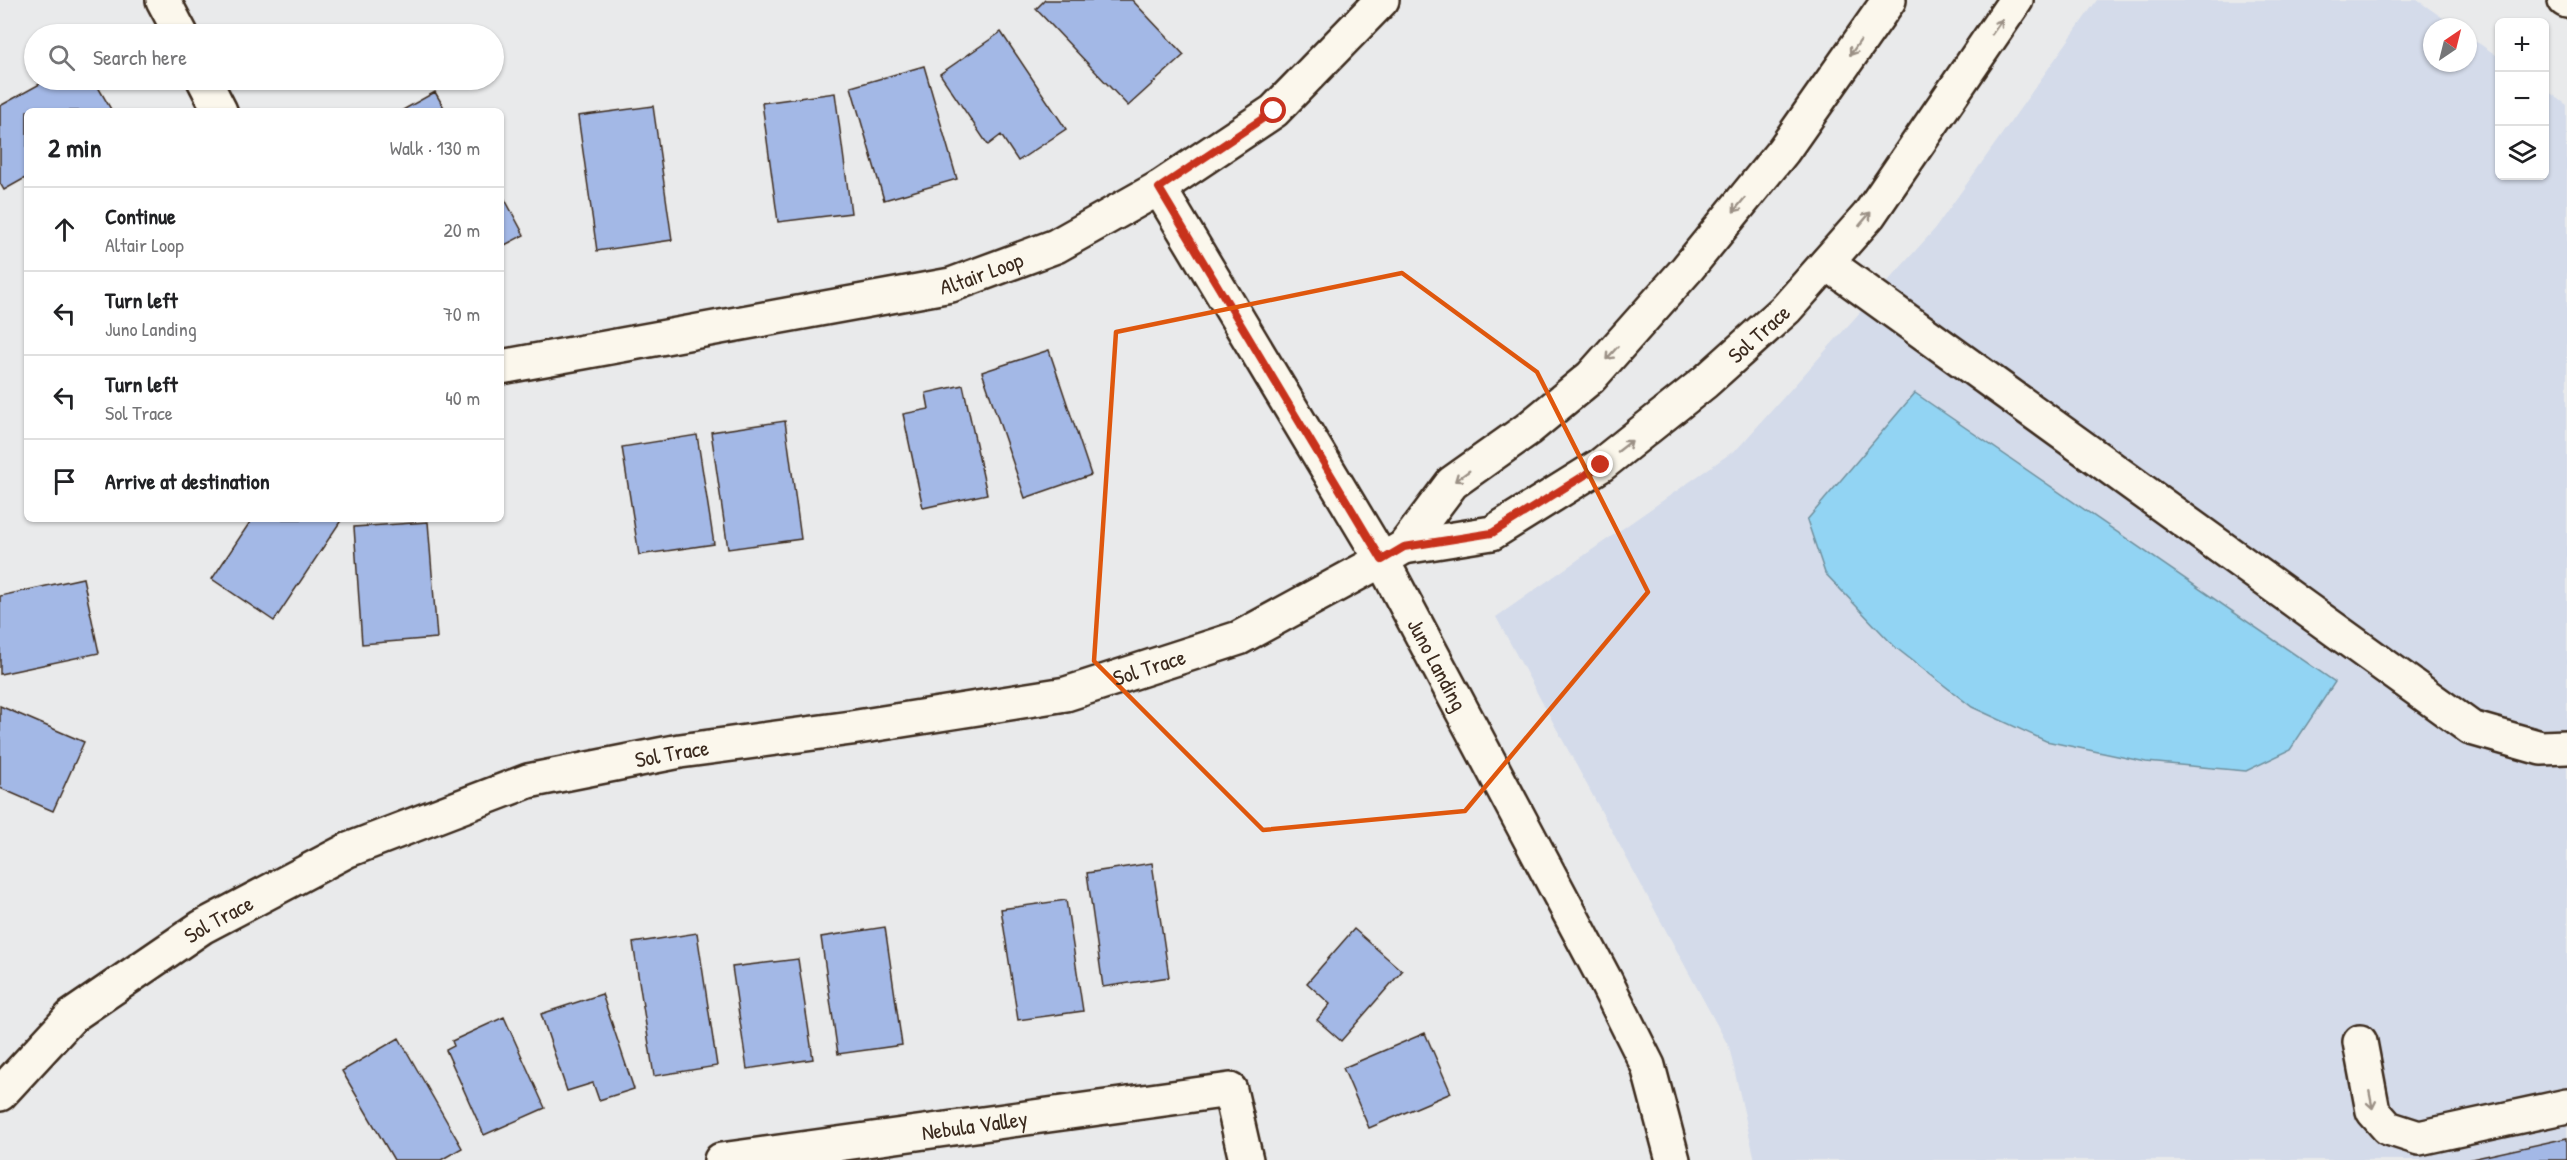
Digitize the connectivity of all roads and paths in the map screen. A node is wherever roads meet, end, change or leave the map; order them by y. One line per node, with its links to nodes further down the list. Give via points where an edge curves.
1 (163, 0): 5 (street)
2 (1382, 0): 8 (street, Altair Loop, via 1274,111)
3 (1889, 0): 11 (street, Sol Trace, one-way to 11, via 1783,151 1680,277 1591,377 1528,429 1452,483)
4 (2016, 0): 9 (street, Sol Trace, one-way to 4, via 1869,215)
5 (176, 24)
6 (209, 90): 7 (street)
7 (218, 108)
8 (1159, 188): 10 (street, Altair Loop, via 1056,246 951,285); 11 (street, Juno Landing)
9 (1827, 263): 11 (street, Sol Trace, one-way to 9, via 1492,533 1601,465 1713,375 1786,309); 12 (street, via 2471,728 2541,748)
10 (504, 366)
11 (1393, 553): 14 (street, Sol Trace, via 1239,638 1066,694 680,751 528,781 348,850 202,927 72,1016); 18 (street, Juno Landing, via 1648,1066)
12 (2567, 747)
13 (2360, 1042): 15 (street, one-way to 15, via 2373,1111 2388,1128 2420,1138)
14 (0, 1094)
15 (2567, 1106)
16 (721, 1160): 17 (street, Nebula Valley, via 1230,1090)
17 (1246, 1160)
18 (1673, 1160)

